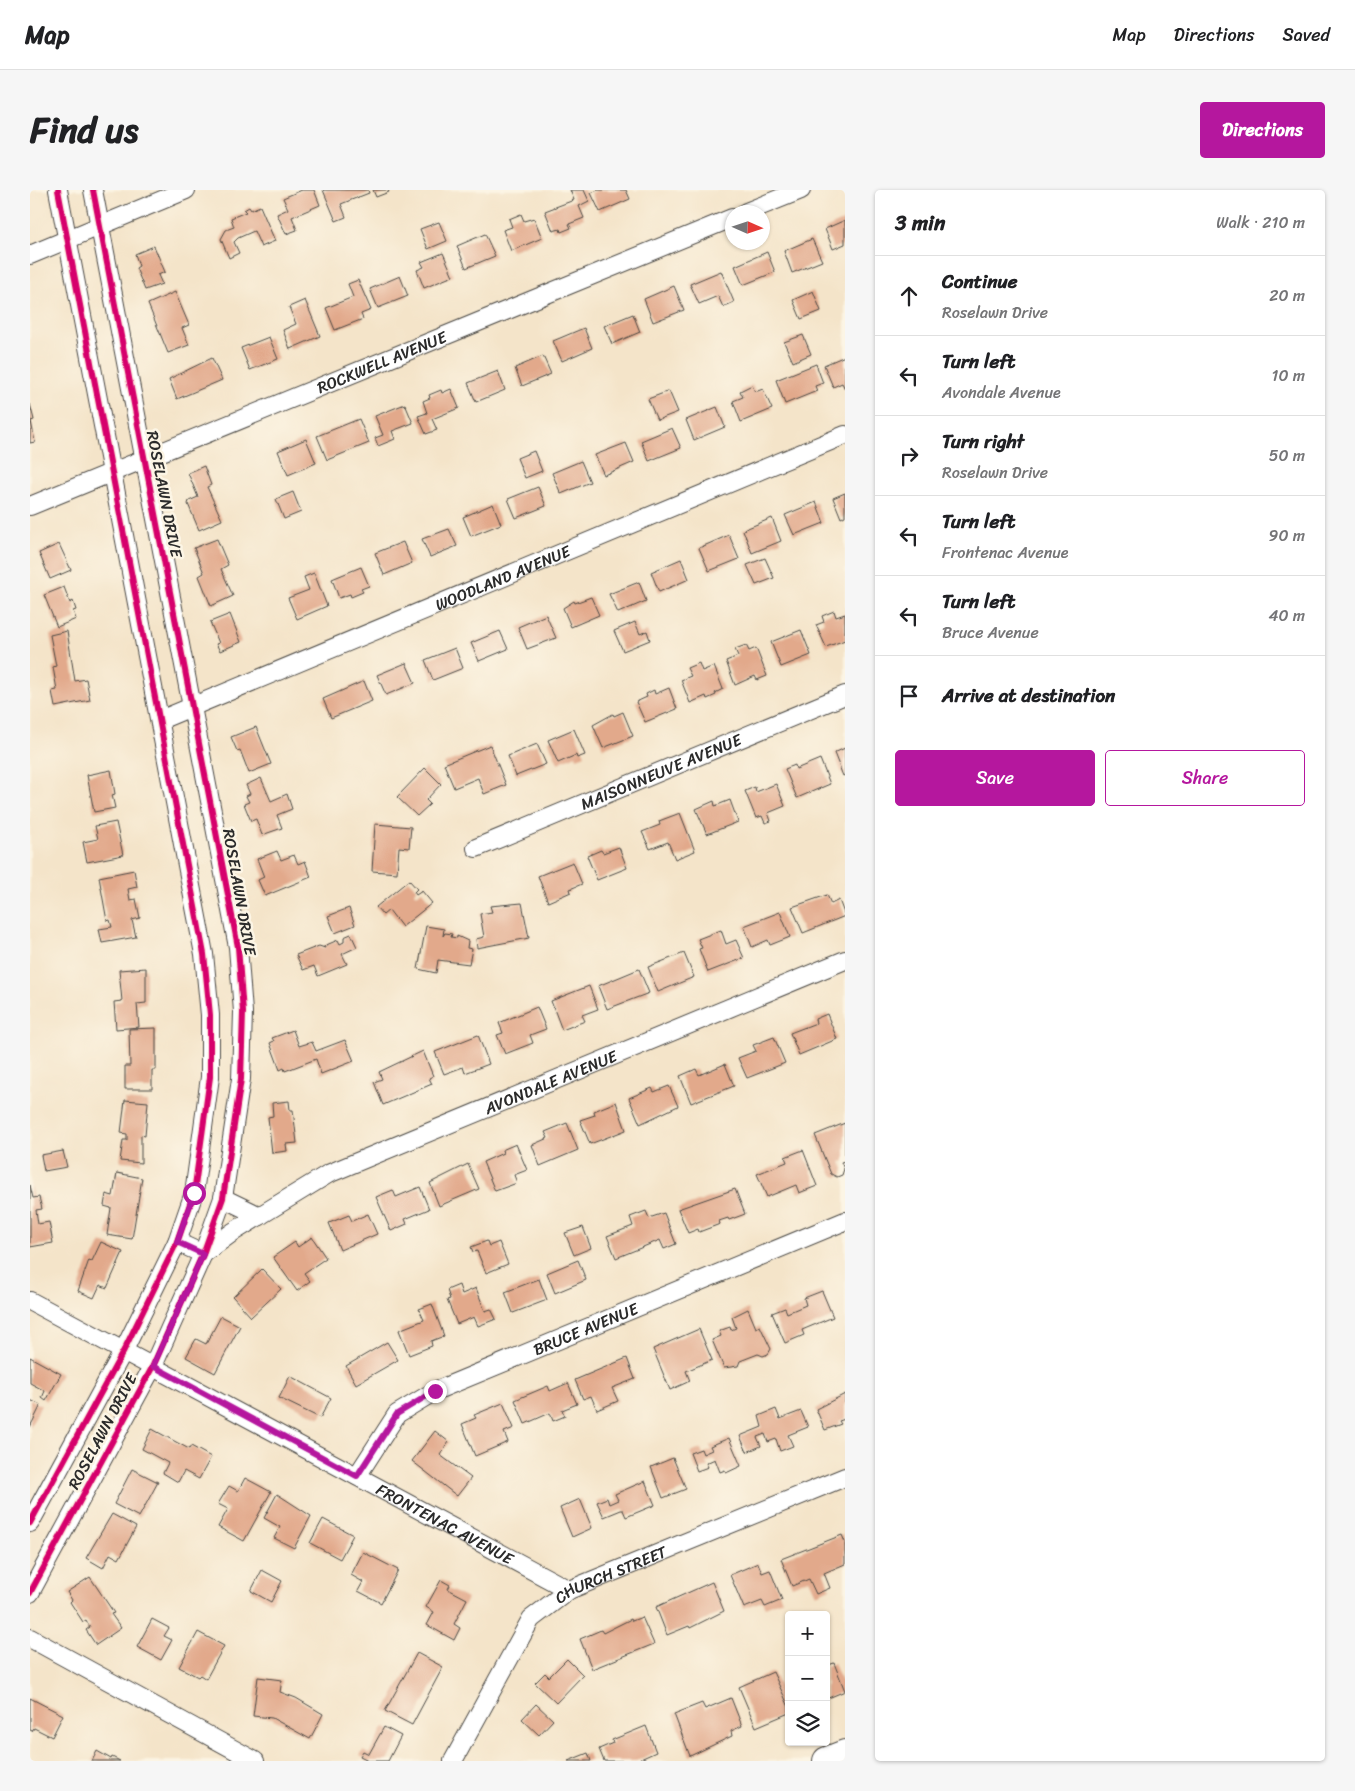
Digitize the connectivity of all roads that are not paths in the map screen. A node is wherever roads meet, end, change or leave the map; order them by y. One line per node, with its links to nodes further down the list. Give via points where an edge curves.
1 (58, 190): 8 (street, ROSELAWN DRIVE)
2 (92, 190): 7 (street, ROSELAWN DRIVE)
3 (186, 190): 7 (street)
4 (801, 190): 5 (street)
5 (764, 205)
6 (725, 221): 11 (street, ROCKWELL AVENUE)
7 (99, 226): 8 (street); 11 (street, ROSELAWN DRIVE)
8 (68, 239): 9 (street); 12 (street, ROSELAWN DRIVE)
9 (30, 255)
10 (845, 436): 15 (street, WOODLAND AVENUE)
11 (144, 460): 12 (street, ROCKWELL AVENUE); 15 (street, ROSELAWN DRIVE)
12 (112, 473): 13 (street, ROCKWELL AVENUE); 16 (street, ROSELAWN DRIVE)
13 (30, 506)
14 (845, 695): 17 (street, MAISONNEUVE AVENUE)
15 (191, 707): 16 (street, WOODLAND AVENUE); 19 (street, ROSELAWN DRIVE, via 238,948 243,1012 241,1079)
16 (160, 720): 22 (street, ROSELAWN DRIVE, via 204,954 210,1015 210,1077 194,1193)
17 (476, 848)
18 (845, 960): 20 (street, AVONDALE AVENUE, via 328,1174)
19 (223, 1198): 20 (street); 23 (street, ROSELAWN DRIVE)
20 (260, 1216): 23 (street, AVONDALE AVENUE)
21 (845, 1220): 27 (street, BRUCE AVENUE, via 435,1391 397,1414)
22 (177, 1242): 23 (street); 25 (street, ROSELAWN DRIVE)
23 (203, 1254): 26 (street, ROSELAWN DRIVE)
24 (30, 1301): 25 (street, FRONTENAC AVENUE)
25 (124, 1350): 26 (street, FRONTENAC AVENUE); 29 (street, ROSELAWN DRIVE)
26 (153, 1366): 27 (street, FRONTENAC AVENUE); 31 (street, ROSELAWN DRIVE)
27 (357, 1476): 30 (street, FRONTENAC AVENUE)
28 (845, 1476): 30 (street, CHURCH STREET)
29 (30, 1523)
30 (569, 1590): 35 (street, CHURCH STREET, via 531,1619)
31 (30, 1593)
32 (30, 1638): 34 (street)
33 (845, 1754): 36 (main road)
34 (255, 1761)
35 (453, 1761)
36 (827, 1761)

